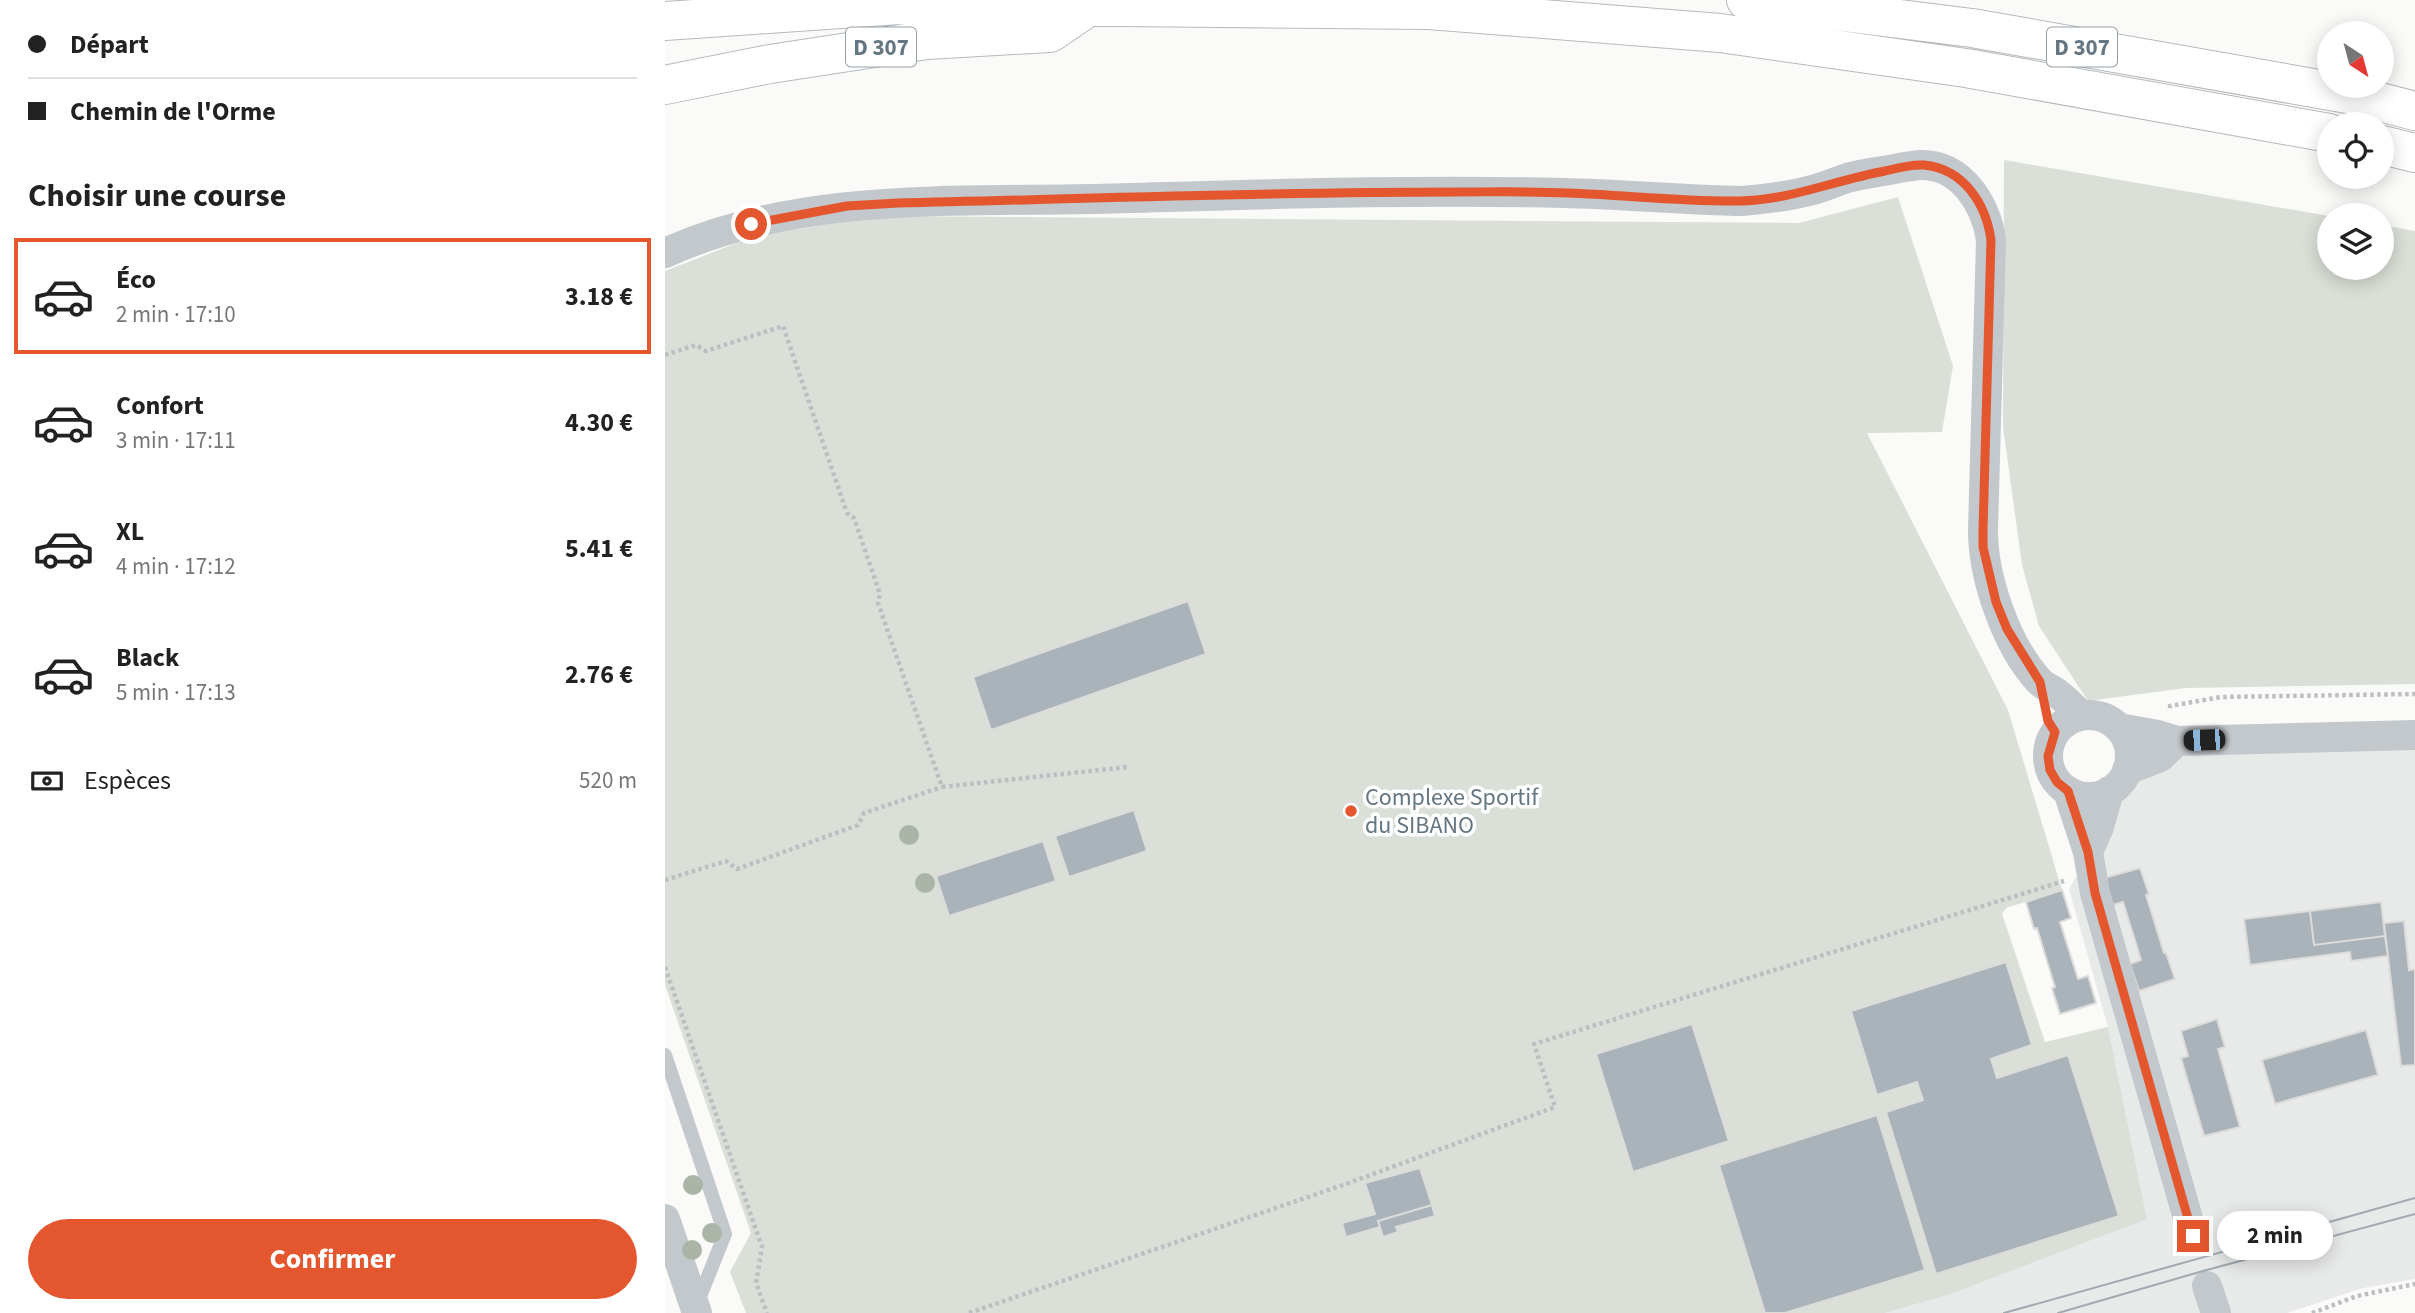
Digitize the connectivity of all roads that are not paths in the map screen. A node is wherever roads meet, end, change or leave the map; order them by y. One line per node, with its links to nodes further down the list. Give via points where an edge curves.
1 (1745, 0): 5 (main road, D 307, via 1972,28 2353,95)
2 (1091, 5): 3 (main road, D 307, via 899,5); 4 (main road, D 307, via 1050,33 927,40); 6 (main road, D 307, via 1429,10 1720,33 1966,68)
3 (665, 21)
4 (665, 85)
5 (2415, 111)
6 (2317, 131)
7 (2394, 148): 8 (main road)
8 (2415, 153)
9 (665, 253): 10 (street, via 751,224 847,206 1399,192 1564,192 1742,201 1796,194 1901,168 1923,165 1942,169 1973,191 1989,224 1983,547 2007,629)
10 (2040, 682): 11 (street); 13 (street, via 2048,721)
11 (2081, 716): 12 (street, via 2102,717); 13 (street)
12 (2119, 728): 15 (street); 16 (street, via 2129,748)
13 (2055, 732): 17 (street, via 2048,756 2050,770)
14 (2415, 735): 15 (street)
15 (2177, 741): 16 (street)
16 (2118, 781): 17 (street, via 2088,797); 18 (street)
17 (2068, 791): 18 (street)
18 (2088, 852): 21 (street, via 2095,893)
19 (665, 1055): 22 (lane, via 725,1234)
20 (665, 1219): 22 (street)
21 (2193, 1236)
22 (696, 1311)

